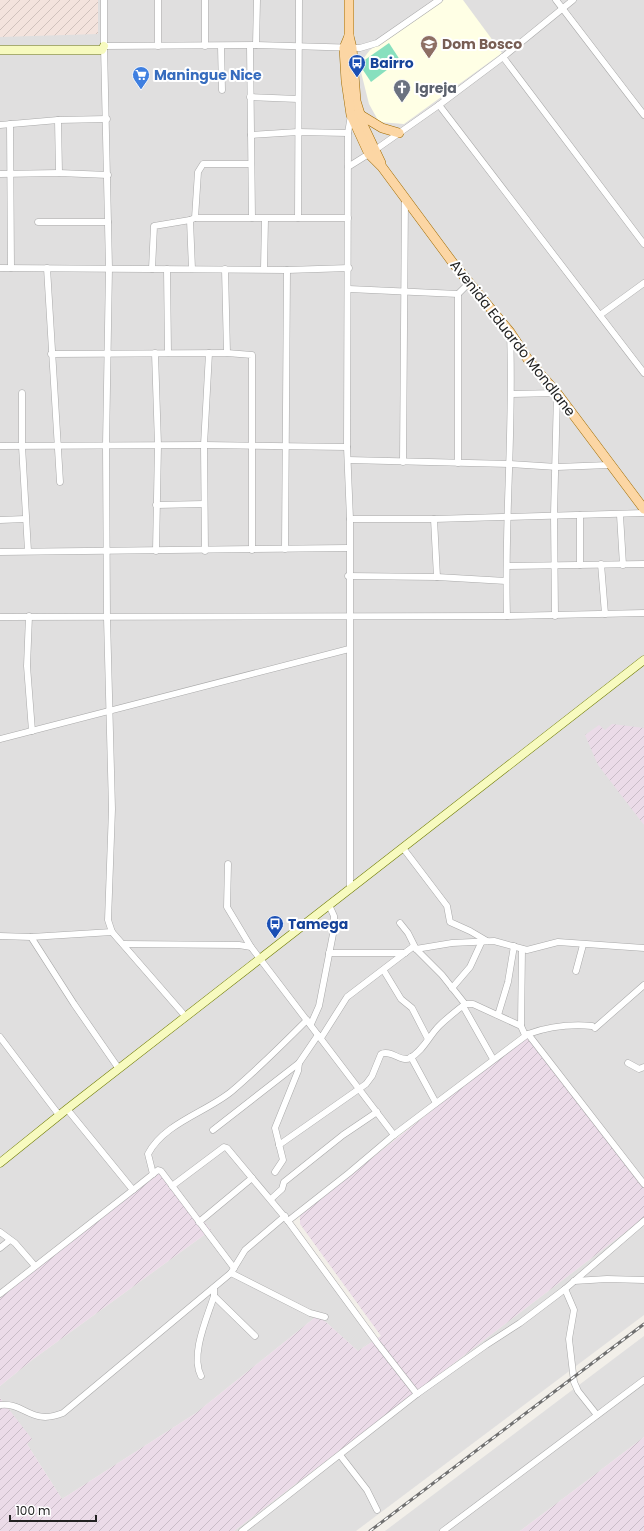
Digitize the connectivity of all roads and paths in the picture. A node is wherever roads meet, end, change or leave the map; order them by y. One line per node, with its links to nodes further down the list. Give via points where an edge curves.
1 (104, 0): 12 (street)
2 (158, 0): 13 (street)
3 (205, 0): 14 (street)
4 (257, 0): 11 (street)
5 (299, 0): 16 (street)
6 (350, 0): 17 (main road, Avenida Eduardo Mondlane)
7 (439, 0): 17 (street, via 377,43 368,47)
8 (556, 0): 10 (street)
9 (573, 0): 10 (street)
10 (563, 8): 19 (street); 25 (street)
11 (253, 45): 15 (street); 16 (street); 21 (street)
12 (104, 46): 13 (street); 18 (main road, via 102,50); 26 (street)
13 (158, 46): 14 (street)
14 (204, 46): 15 (street)
15 (221, 46): 20 (street)
16 (298, 47): 17 (street); 22 (street)
17 (348, 48): 24 (main road, Avenida Eduardo Mondlane)
18 (0, 50)
19 (502, 57): 23 (street); 49 (street)
20 (222, 90)
21 (250, 97): 22 (street); 33 (street)
22 (298, 100): 30 (street)
23 (440, 105): 32 (street); 66 (street)
24 (355, 114): 31 (street); 32 (main road, via 382,128); 34 (main road, Avenida Eduardo Mondlane)
25 (644, 115)
26 (107, 119): 27 (street); 40 (street)
27 (58, 120): 28 (street); 37 (street)
28 (10, 124): 29 (street); 39 (street)
29 (0, 125)
30 (298, 132): 31 (street); 33 (street); 44 (street)
31 (348, 133): 36 (street)
32 (399, 133): 34 (street)
33 (251, 135): 35 (street)
34 (372, 152): 36 (street); 41 (main road, Avenida Eduardo Mondlane)
35 (251, 164): 42 (street, via 204,164 200,167); 43 (street)
36 (348, 167): 45 (street)
37 (59, 173): 39 (street); 40 (street)
38 (0, 174): 39 (street)
39 (11, 175): 51 (street)
40 (108, 175): 48 (street)
41 (405, 197): 61 (main road, Avenida Eduardo Mondlane); 64 (street)
42 (193, 218): 43 (street); 55 (street, via 154,226); 57 (street)
43 (252, 218): 46 (street)
44 (298, 218): 45 (street); 46 (street)
45 (348, 218): 54 (street)
46 (265, 219): 59 (street)
47 (38, 222): 48 (street)
48 (108, 222): 53 (street)
49 (644, 244)
50 (0, 268): 51 (street)
51 (11, 268): 52 (street)
52 (47, 268): 53 (street); 73 (street)
53 (109, 268): 55 (street); 68 (street)
54 (348, 268): 60 (street); 63 (street)
55 (152, 269): 56 (street)
56 (167, 269): 57 (street); 70 (street)
57 (192, 269): 58 (street)
58 (225, 269): 59 (street); 72 (street)
59 (264, 269): 60 (street)
60 (287, 270): 85 (street)
61 (469, 283): 65 (street); 67 (main road, Avenida Eduardo Mondlane)
62 (644, 283): 66 (street)
63 (349, 289): 64 (street); 86 (street)
64 (404, 291): 65 (street); 88 (street)
65 (458, 294): 89 (street)
66 (600, 315): 74 (street)
67 (510, 332): 76 (main road, Avenida Eduardo Mondlane, via 529,361); 77 (street)
68 (108, 353): 69 (street); 73 (street); 78 (street)
69 (155, 353): 70 (street); 79 (street)
70 (168, 353): 71 (street)
71 (209, 353): 72 (street); 80 (street)
72 (228, 353): 81 (street, via 249,354 254,358)
73 (51, 354): 84 (street)
74 (644, 374)
75 (22, 393): 83 (street)
76 (557, 393): 77 (street); 91 (main road, Avenida Eduardo Mondlane); 92 (street)
77 (512, 394): 90 (street)
78 (106, 445): 79 (street); 84 (street); 111 (street)
79 (158, 445): 80 (street); 95 (street)
80 (204, 445): 81 (street); 94 (street)
81 (252, 445): 85 (street); 109 (street)
82 (0, 446): 83 (street)
83 (22, 446): 84 (street); 102 (street)
84 (58, 446): 93 (street)
85 (285, 446): 86 (street); 107 (street)
86 (347, 447): 87 (street)
87 (348, 460): 88 (street); 105 (street)
88 (403, 462): 89 (street)
89 (458, 463): 90 (street)
90 (510, 464): 92 (street); 101 (street)
91 (609, 465): 92 (street); 96 (main road, Avenida Eduardo Mondlane)
92 (557, 467): 98 (street)
93 (60, 482)
94 (204, 504): 95 (street); 108 (street)
95 (156, 505): 112 (street)
96 (644, 509)
97 (644, 513): 100 (street)
98 (554, 515): 99 (street); 101 (street); 116 (street)
99 (580, 515): 100 (street); 117 (street)
100 (620, 515): 118 (street)
101 (508, 516): 103 (street); 119 (street)
102 (26, 519): 104 (street); 110 (street)
103 (434, 519): 105 (street); 121 (street)
104 (0, 520)
105 (350, 520): 106 (street)
106 (348, 548): 107 (street); 120 (street)
107 (285, 549): 109 (street)
108 (205, 550): 109 (street); 112 (street)
109 (252, 550)
110 (28, 551): 111 (street); 113 (street)
111 (108, 551): 112 (street); 130 (street)
112 (156, 551)
113 (0, 552)
114 (601, 564): 117 (street); 118 (street); 124 (street)
115 (644, 564): 118 (street)
116 (554, 565): 117 (street); 119 (street); 128 (street)
117 (580, 565)
118 (624, 565)
119 (507, 566): 122 (street)
120 (348, 576): 121 (street); 125 (street)
121 (437, 577): 122 (street)
122 (506, 581): 127 (street)
123 (644, 613): 124 (street)
124 (605, 614): 128 (street)
125 (349, 615): 127 (street); 130 (street); 131 (street)
126 (29, 616): 129 (street); 130 (street); 134 (street, via 26,666)
127 (507, 616): 128 (street)
128 (555, 616)
129 (0, 617)
130 (107, 618): 133 (street)
131 (349, 649): 133 (street); 138 (street)
132 (644, 660): 136 (main road)
133 (109, 710): 134 (street); 141 (street, via 112,809 108,920)
134 (32, 731): 135 (street)
135 (0, 738)
136 (403, 848): 138 (main road); 144 (street, via 447,906 450,922)
137 (228, 864): 148 (street, via 226,907)
138 (350, 889): 139 (main road)
139 (329, 905): 152 (street, via 335,922); 154 (main road)
140 (400, 923): 149 (street)
141 (112, 932): 143 (street); 145 (street)
142 (0, 936): 143 (street)
143 (31, 937): 173 (street)
144 (484, 941): 147 (street); 149 (street); 158 (street, via 470,967)
145 (123, 944): 148 (street); 161 (street)
146 (583, 945): 150 (street); 151 (street, via 558,942 534,949); 156 (street)
147 (514, 946): 151 (street); 160 (street, via 508,982)
148 (251, 947): 154 (street)
149 (415, 948): 153 (street); 158 (street)
150 (644, 948)
151 (522, 949): 163 (street)
152 (329, 953): 153 (street); 162 (street, via 319,1006)
153 (404, 953): 155 (street)
154 (261, 958): 161 (main road); 162 (street)
155 (384, 971): 165 (street, via 344,1001); 167 (street, via 401,999 412,1008)
156 (576, 971)
157 (644, 985): 164 (street, via 594,1027 555,1027)
158 (452, 988): 159 (street)
159 (464, 1005): 160 (street, via 473,1004); 167 (street); 169 (street)
160 (498, 1016): 163 (street)
161 (186, 1017): 173 (main road)
162 (309, 1022): 165 (street); 184 (street, via 232,1091 168,1132 148,1154)
163 (521, 1026): 164 (street)
164 (526, 1034): 169 (street); 186 (street)
165 (320, 1036): 170 (street); 174 (street)
166 (0, 1038): 178 (street)
167 (428, 1039): 168 (street)
168 (412, 1057): 174 (street, via 406,1059 383,1052 378,1058 372,1076); 175 (street)
169 (493, 1059): 175 (street)
170 (299, 1063): 179 (street); 181 (street, via 275,1128)
171 (628, 1063): 172 (street, via 639,1069)
172 (644, 1067)
173 (119, 1069): 176 (main road)
174 (360, 1089): 177 (street); 181 (street)
175 (436, 1103): 180 (street)
176 (67, 1109): 178 (main road); 188 (street)
177 (377, 1112): 180 (street); 189 (street, via 343,1135 284,1182 282,1189)
178 (59, 1115): 182 (main road)
179 (213, 1130)
180 (394, 1135): 190 (street, via 349,1173)
181 (279, 1145): 183 (street, via 283,1160)
182 (0, 1163)
183 (275, 1172)
184 (153, 1174): 187 (street, via 159,1170); 188 (street)
185 (252, 1178): 187 (street, via 224,1147); 189 (street); 192 (street)
186 (644, 1184)
187 (172, 1186): 192 (street)
188 (133, 1190): 196 (street)
189 (271, 1199): 190 (street)
190 (287, 1219): 197 (street, via 245,1250); 208 (street)
191 (644, 1221): 199 (street)
192 (200, 1222): 197 (street)
193 (0, 1232): 194 (street)
194 (10, 1240): 195 (street); 196 (street)
195 (0, 1248)
196 (35, 1266): 202 (street)
197 (232, 1270): 200 (street); 204 (street, via 310,1313)
198 (644, 1280): 199 (street)
199 (574, 1281): 201 (street)
200 (214, 1288): 203 (street); 209 (street, via 62,1413 51,1418 43,1418 7,1404)
201 (565, 1289): 208 (street); 210 (street, via 574,1310 568,1339 574,1382)
202 (0, 1294)
203 (214, 1296): 205 (street); 206 (street, via 198,1351 197,1368)
204 (325, 1317)
205 (255, 1336)
206 (201, 1376)
207 (644, 1380): 210 (street)
208 (417, 1394): 211 (street)
209 (0, 1405)
210 (597, 1415): 214 (street)
211 (340, 1455): 212 (street, via 367,1490); 213 (street)
212 (377, 1510)
213 (242, 1531)
214 (443, 1531)

